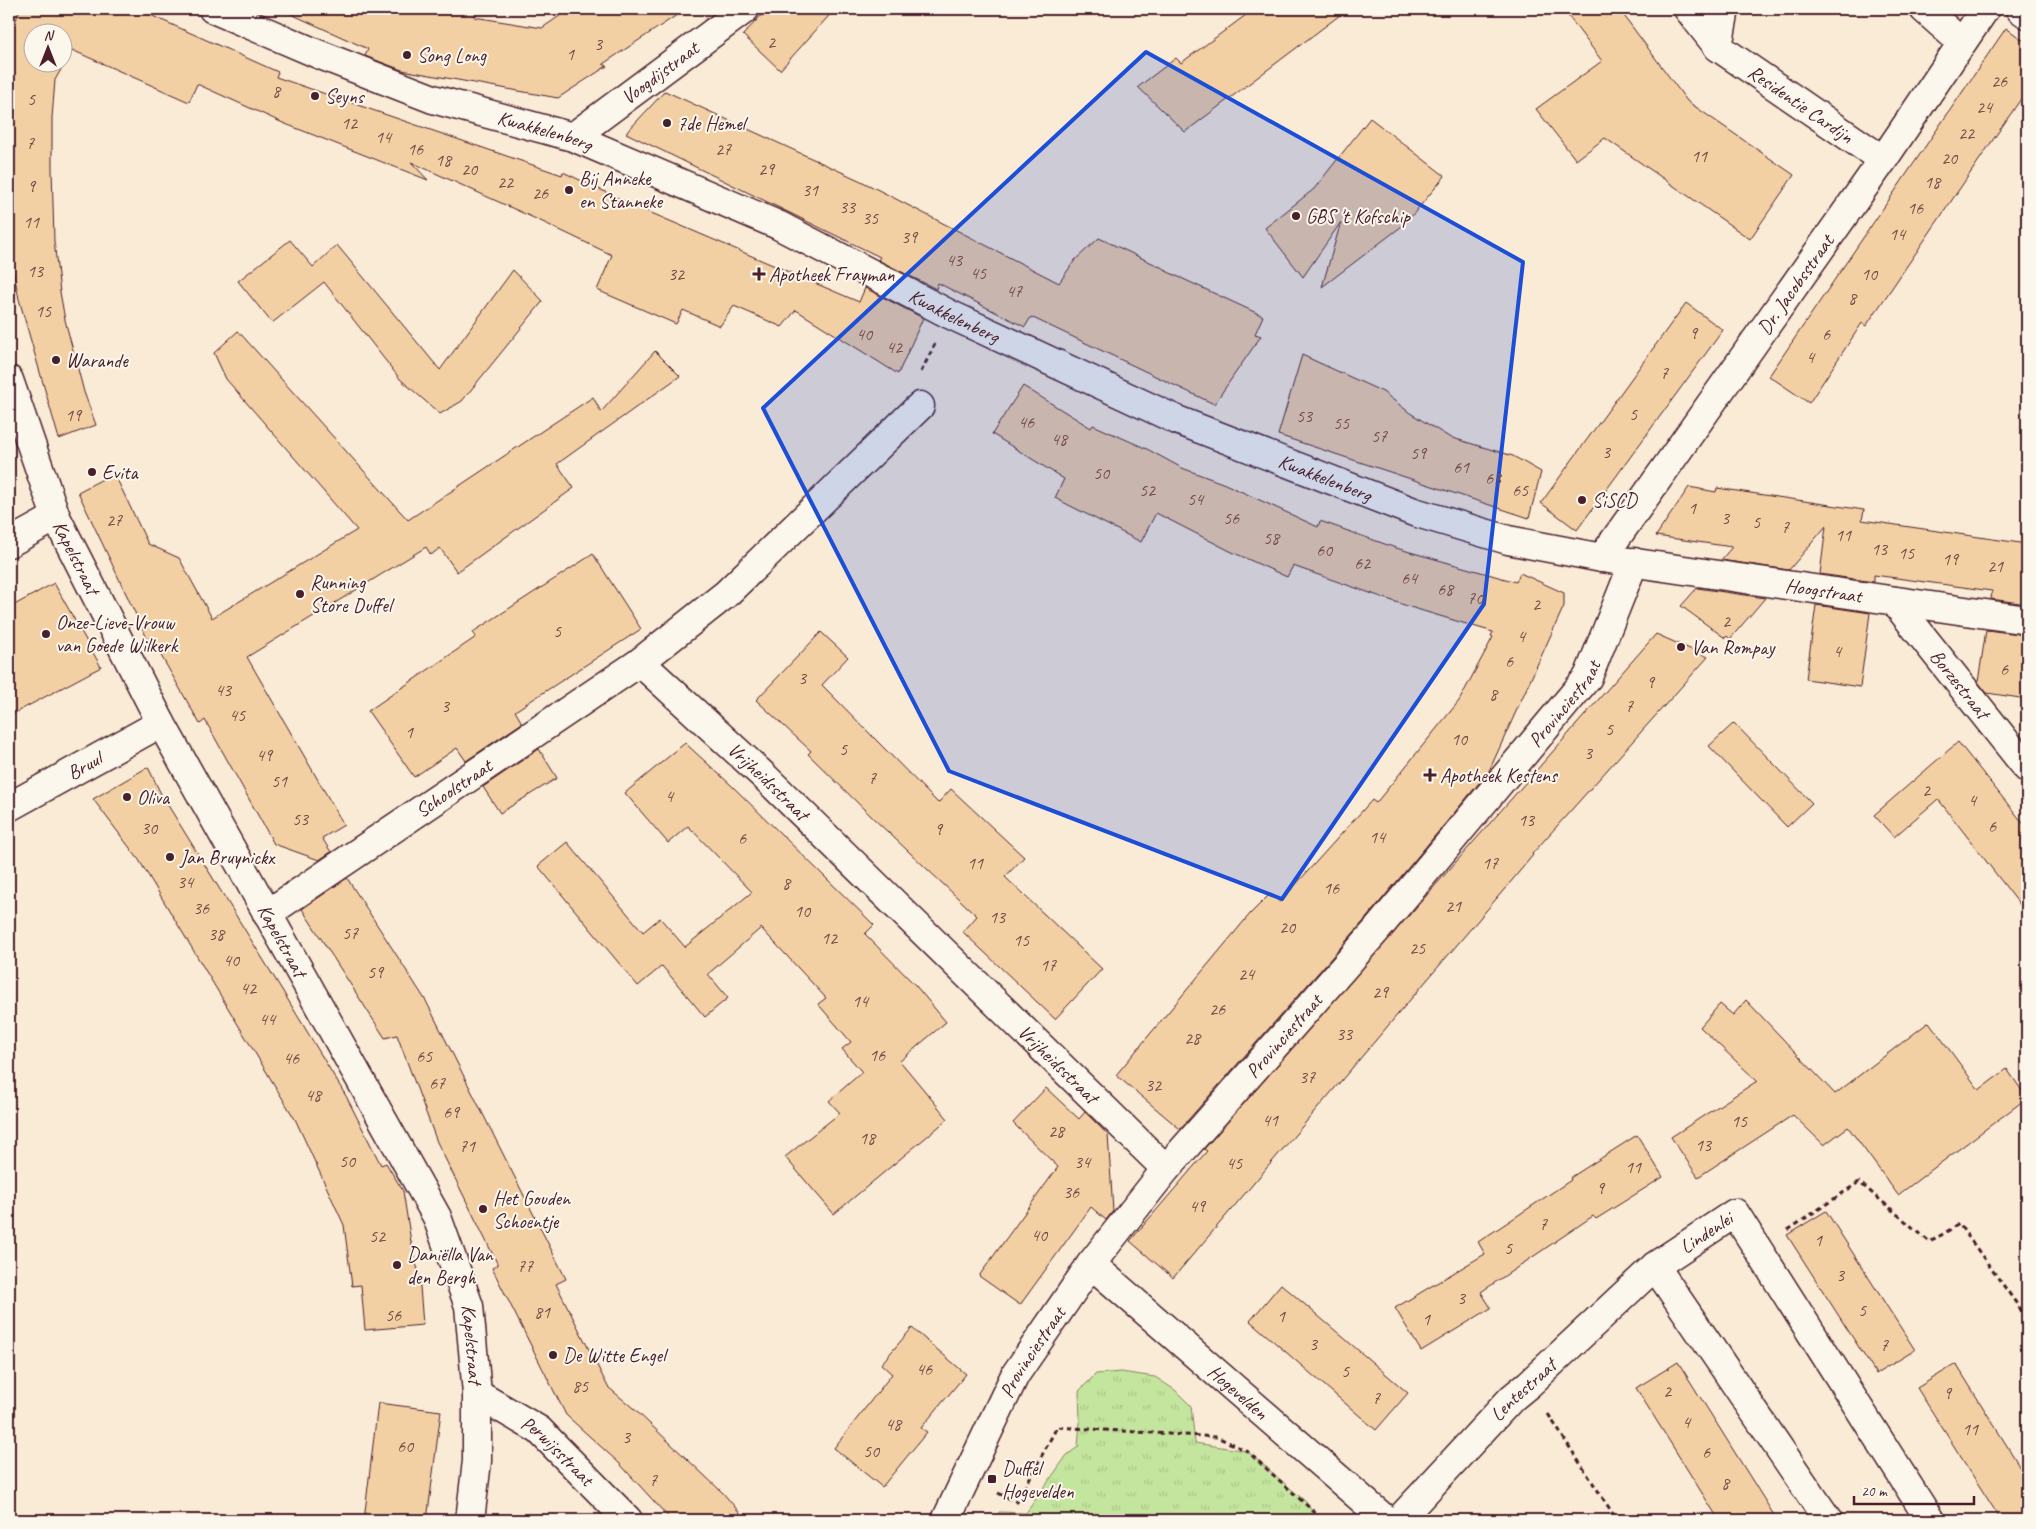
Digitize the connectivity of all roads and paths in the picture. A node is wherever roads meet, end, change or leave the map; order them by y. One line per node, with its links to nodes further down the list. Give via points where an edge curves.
1 (213, 9): 11 (street, Kwakkelenberg, via 433,99)
2 (745, 9): 11 (street, Voogdijstraat)
3 (1688, 9): 10 (street, Residentie Cardijn)
4 (1725, 9): 10 (street)
5 (1924, 9): 9 (street)
6 (1985, 9): 9 (street, Dr. Jacobsstraat)
7 (2020, 9): 8 (street)
8 (2027, 14)
9 (1961, 42): 12 (street, Dr. Jacobsstraat)
10 (1718, 46): 12 (street, Residentie Cardijn)
11 (572, 137): 13 (street, Kwakkelenberg, via 778,225)
12 (1883, 160): 18 (street, Dr. Jacobsstraat)
13 (949, 314): 15 (path, via 915,385); 18 (street, Kwakkelenberg, via 1177,420 1414,512 1508,540)
14 (9, 380): 16 (street, Kapelstraat)
15 (920, 406): 21 (street, via 726,594)
16 (56, 517): 17 (street); 22 (street, Kapelstraat)
17 (9, 544)
18 (1619, 561): 19 (street, Hoogstraat); 26 (street, Provinciestraat, via 1588,677 1375,932)
19 (1894, 601): 20 (street, Hoogstraat); 23 (street, Borzestraat)
20 (2027, 620)
21 (640, 662): 25 (street, Schoolstraat); 26 (street, Vrijheidsstraat, via 765,777)
22 (160, 723): 24 (street, Bruul); 25 (street, Kapelstraat)
23 (2027, 768)
24 (9, 807)
25 (267, 914): 32 (street, Kapelstraat, via 437,1216 469,1306)
26 (1166, 1169): 28 (street, Provinciestraat)
27 (1759, 1249): 29 (street, Lindenlei, via 1735,1213); 30 (path, via 1859,1182 1930,1242 1959,1224); 42 (street, Lindenlei)
28 (1091, 1264): 33 (street, Provinciestraat, via 1016,1375); 38 (street, Hogevelden)
29 (1655, 1266): 31 (street, Lentestraat); 41 (street, Lindenlei)
30 (2027, 1318)
31 (1529, 1384): 39 (street, Lentestraat, via 1512,1398); 40 (path)
32 (477, 1394): 34 (street, Kapelstraat, via 477,1461); 35 (street, Perwijsstraat, via 539,1430)
33 (966, 1479): 36 (street, Provinciestraat); 37 (path, via 1017,1502 1057,1427 1217,1437 1247,1451)
34 (470, 1520)
35 (628, 1520)
36 (946, 1520)
37 (1323, 1520)
38 (1386, 1520)
39 (1399, 1520)
40 (1617, 1520)
41 (1828, 1520)
42 (1930, 1520)

